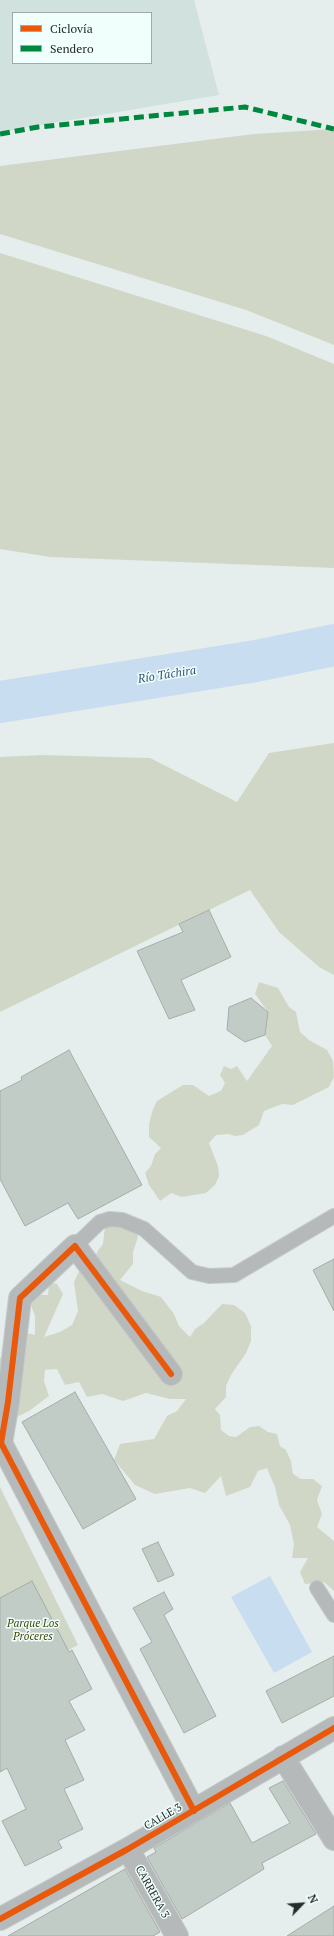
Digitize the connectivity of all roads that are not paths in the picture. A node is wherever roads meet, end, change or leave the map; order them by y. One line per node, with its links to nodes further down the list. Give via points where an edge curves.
1 (334, 1216): 2 (lane, via 234,1275 209,1276 192,1272 144,1229 122,1220 110,1219 100,1222)
2 (75, 1246): 3 (street); 8 (street, via 20,1298 1,1443)
3 (171, 1374)
4 (317, 1588): 5 (lane)
5 (334, 1615)
6 (334, 1728): 7 (street, CALLE 3)
7 (283, 1757): 8 (street, CALLE 3); 9 (street)
8 (194, 1810): 10 (street, CALLE 3)
9 (334, 1838)
10 (128, 1849): 11 (street, CALLE 3); 12 (street, CARRERA 3)
11 (2, 1915)
12 (177, 1936)

